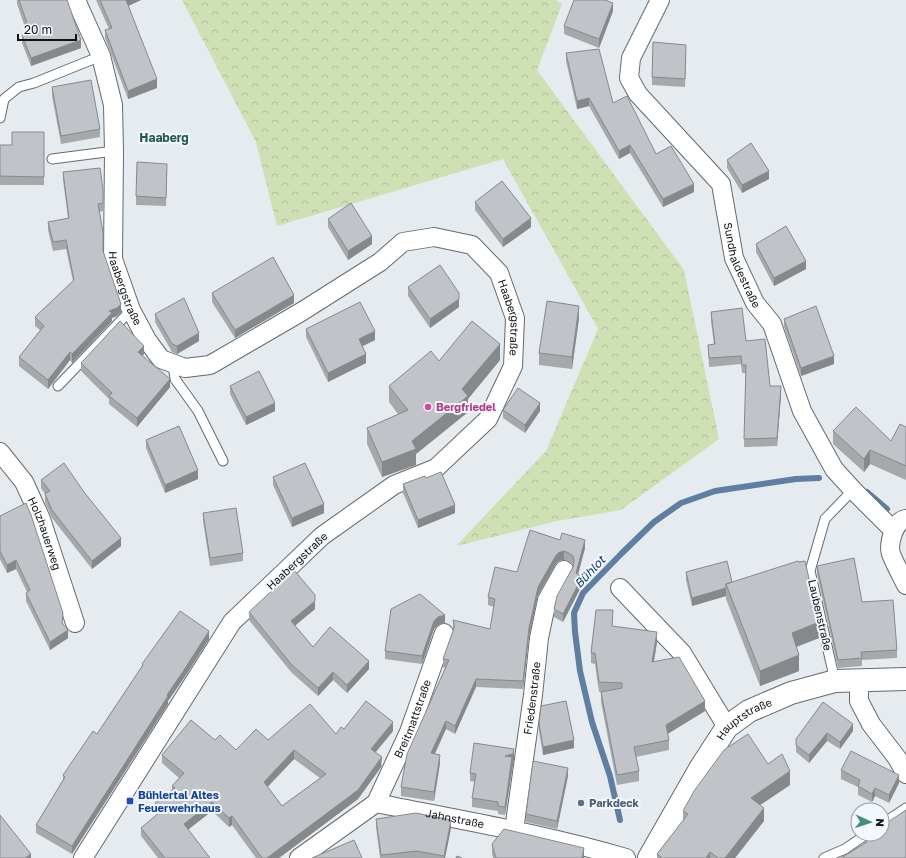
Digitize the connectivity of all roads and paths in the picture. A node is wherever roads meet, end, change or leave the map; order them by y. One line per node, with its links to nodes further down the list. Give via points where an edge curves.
1 (76, 0): 3 (street, Haabergstraße)
2 (660, 0): 12 (street, Sundhaldestraße, via 632,58 628,78 638,94 721,184 734,258 755,303 772,324 802,411 834,468)
3 (101, 56): 4 (lane, via 34,83 19,86 4,99); 5 (street, Haabergstraße, via 113,105)
4 (0, 118)
5 (114, 151): 6 (lane); 7 (street, Haabergstraße, via 113,260)
6 (52, 159)
7 (131, 310): 8 (street, Haabergstraße, via 147,340 161,359); 9 (lane)
8 (173, 363): 11 (lane, via 175,379 198,411); 29 (street, Haabergstraße, via 185,368 210,365 380,262 403,242 434,237 472,244 499,273 515,318 513,366 488,419 436,468 394,485 322,536 232,622)
9 (58, 386)
10 (0, 452): 17 (street, Holzhauerweg, via 24,482 41,519)
11 (223, 461)
12 (853, 490): 13 (street, Sundhaldestraße); 21 (lane, Laubenstraße, via 825,519 810,571)
13 (900, 525): 15 (street, via 891,552)
14 (564, 570): 27 (street, Friedenstraße, via 547,600 538,638 533,695)
15 (906, 585)
16 (620, 588): 22 (street, via 682,653)
17 (75, 623)
18 (444, 633): 24 (street, Breitmattstraße, via 409,732)
19 (906, 679): 20 (main road, Hauptstraße)
20 (859, 680): 21 (main road, Hauptstraße); 23 (street, via 859,701 871,724)
21 (835, 681): 22 (main road, Hauptstraße, via 769,701 749,711)
22 (727, 727): 32 (main road, Hauptstraße, via 700,767)
23 (906, 774)
24 (376, 803): 27 (street, Jahnstraße); 30 (street)
25 (906, 808): 26 (lane)
26 (890, 819)
27 (514, 830): 31 (street, Jahnstraße)
28 (856, 842): 33 (lane)
29 (83, 858)
30 (299, 858)
31 (626, 858)
32 (649, 858)
33 (824, 858)

